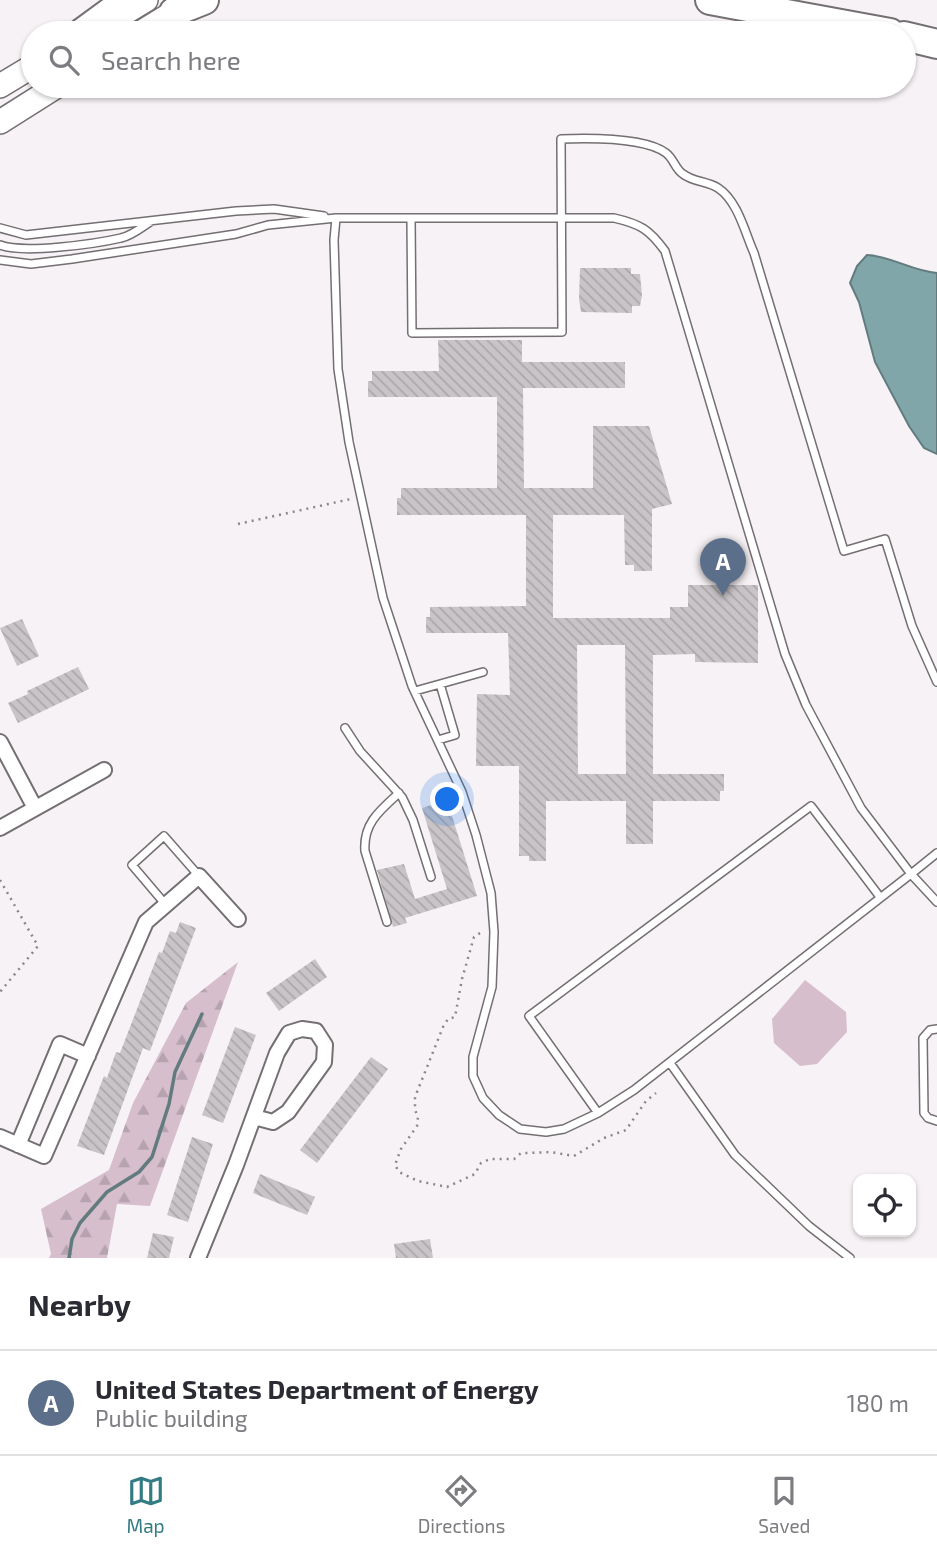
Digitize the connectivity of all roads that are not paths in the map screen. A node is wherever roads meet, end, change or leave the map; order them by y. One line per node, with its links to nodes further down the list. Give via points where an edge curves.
1 (127, 0): 6 (highway)
2 (146, 0): 7 (main road)
3 (204, 0): 5 (highway)
4 (710, 0): 9 (highway)
5 (185, 6): 8 (main road)
6 (98, 21)
7 (110, 21)
8 (160, 21)
9 (825, 21)
10 (916, 39): 11 (highway)
11 (937, 44)
12 (21, 73): 13 (main road)
13 (0, 86)
14 (38, 98): 15 (main road)
15 (0, 122)
16 (335, 218): 17 (lane); 19 (lane, via 274,209); 22 (lane, via 72,259 31,264); 26 (lane, via 338,369 349,442 383,598)
17 (411, 218): 18 (lane); 18 (lane, via 412,333 562,332)
18 (561, 218): 24 (lane, via 561,139 601,138 654,148 666,153 682,174 719,188 729,198 754,253 844,551 885,539 912,626); 35 (lane, via 638,223 665,251 785,654 806,705 861,808)
19 (154, 220): 20 (lane, via 26,235); 21 (lane, via 124,238 34,250)
20 (0, 228)
21 (0, 245)
22 (0, 260)
23 (483, 672): 25 (lane)
24 (937, 682)
25 (440, 684): 26 (lane); 28 (lane, via 455,735)
26 (415, 691): 28 (lane)
27 (345, 728): 31 (lane)
28 (438, 740): 46 (lane, via 463,792 491,893 492,987 473,1057 473,1076 483,1098 520,1129 564,1129)
29 (0, 742): 32 (street)
30 (104, 770): 32 (street)
31 (399, 793): 37 (lane); 42 (lane, via 372,820 365,840)
32 (35, 808): 33 (street)
33 (0, 828)
34 (937, 853): 35 (lane)
35 (911, 874): 38 (lane); 39 (lane)
36 (199, 876): 40 (street); 40 (lane, via 163,836 132,864); 41 (street)
37 (431, 877)
38 (880, 897): 45 (lane); 46 (lane, via 811,806 529,1016)
39 (937, 902)
40 (166, 905): 44 (street, via 146,922)
41 (238, 919)
42 (387, 922)
43 (937, 1029): 48 (lane, via 923,1038 923,1065 924,1113)
44 (88, 1056): 50 (street, via 44,1156); 50 (street, via 60,1044)
45 (670, 1063): 46 (lane); 52 (lane, via 735,1155 809,1226)
46 (598, 1113)
47 (254, 1116): 47 (street, via 273,1122 288,1112 324,1062 325,1045 316,1031 289,1033); 51 (street)
48 (937, 1121)
49 (0, 1137): 50 (street)
50 (19, 1145)
51 (198, 1258)
52 (850, 1258)

